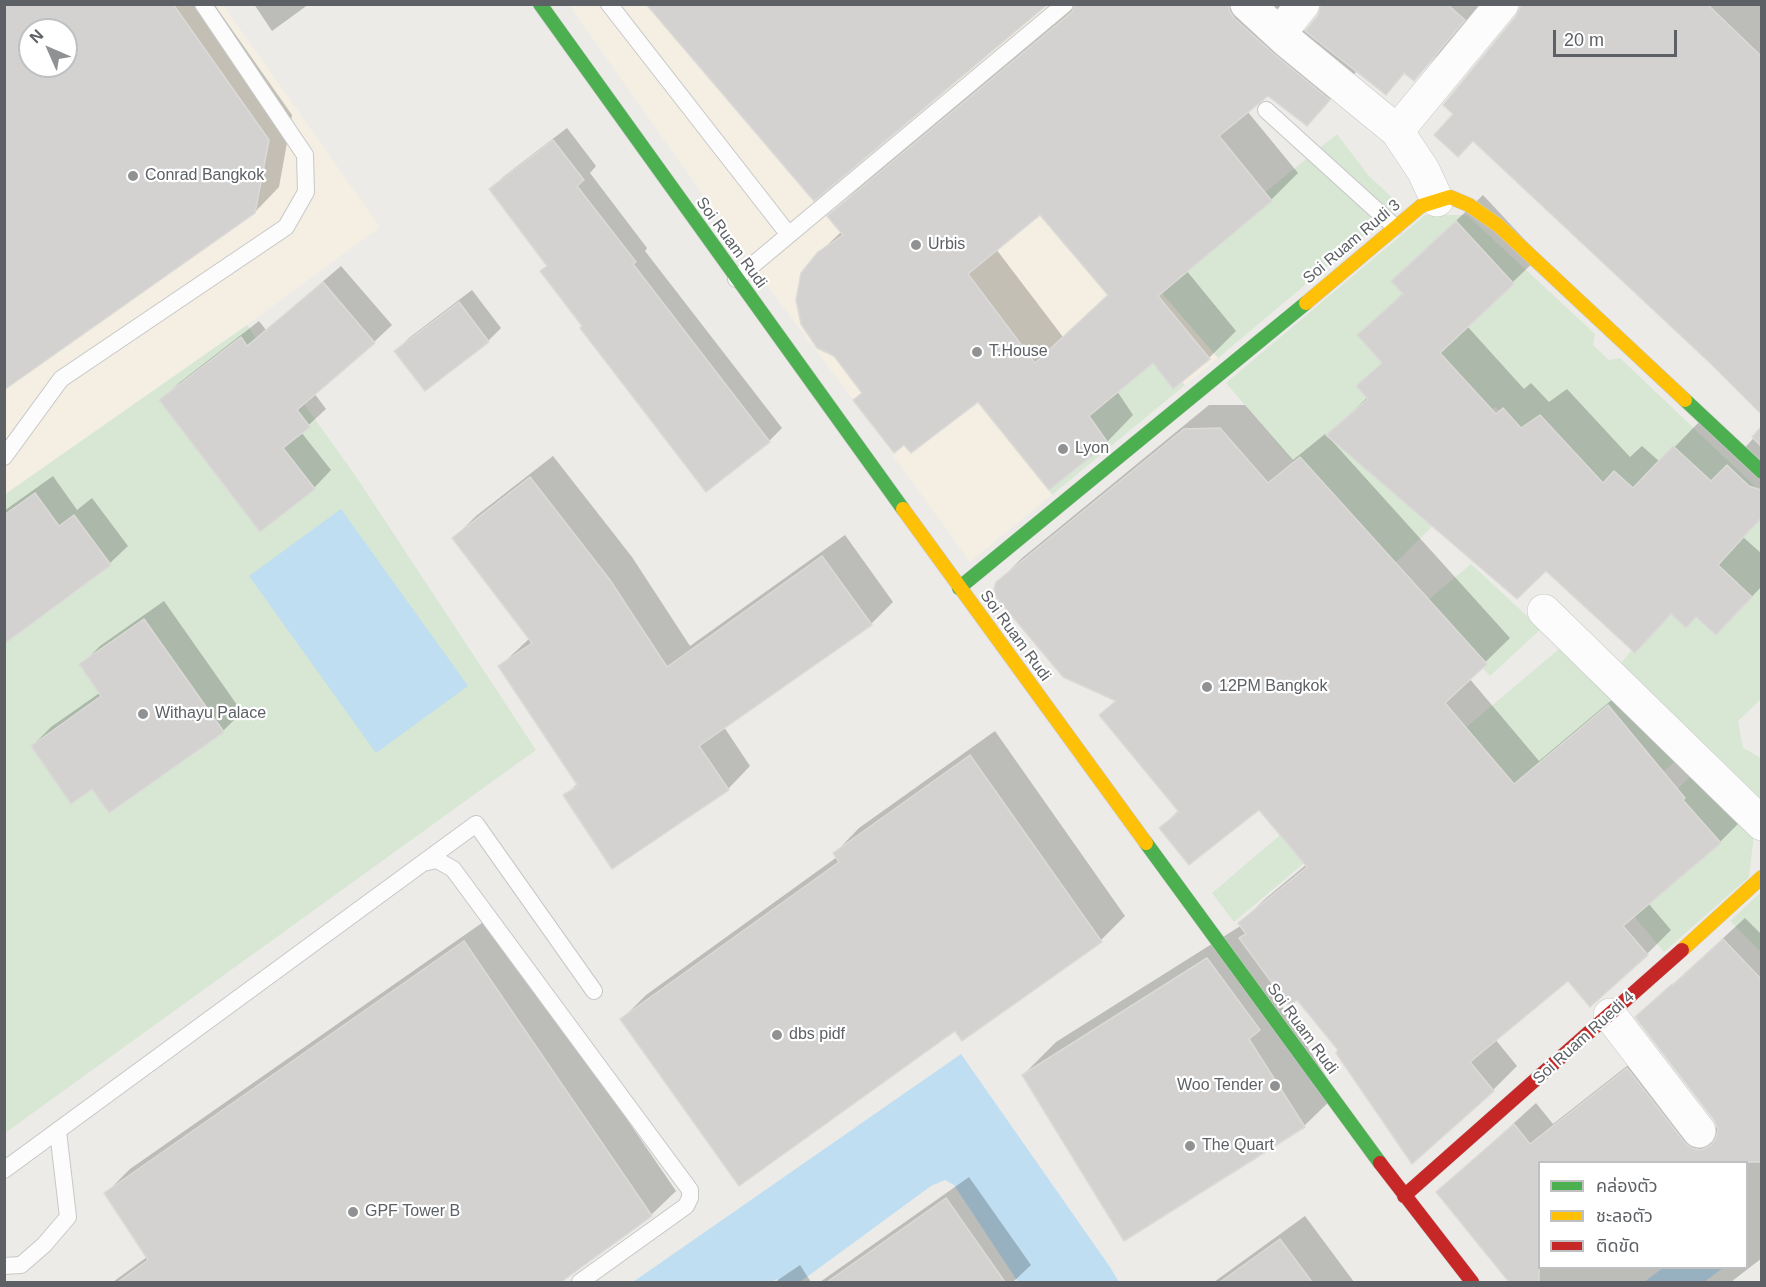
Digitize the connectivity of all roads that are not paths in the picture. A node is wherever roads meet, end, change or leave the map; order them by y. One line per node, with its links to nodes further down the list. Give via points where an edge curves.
1 (203, 4): 15 (lane, via 305,155 306,192 286,227 61,379)
2 (540, 4): 14 (street, Soi Ruam Rudi)
3 (609, 4): 13 (lane)
4 (1065, 4): 13 (lane)
5 (1246, 4): 8 (street)
6 (1304, 4): 8 (street)
7 (1502, 4): 10 (street)
8 (1280, 33): 10 (street)
9 (1266, 110): 12 (lane)
10 (1397, 131): 11 (street, via 1424,170)
11 (1437, 200): 12 (street, Soi Ruam Rudi 3, via 1422,206); 16 (street, via 1450,197 1499,226)
12 (1395, 227): 17 (street, Soi Ruam Rudi 3)
13 (789, 235): 14 (lane)
14 (736, 279): 17 (street, Soi Ruam Rudi)
15 (4, 457)
16 (1761, 472)
17 (959, 588): 27 (street, Soi Ruam Rudi)
18 (1544, 611): 19 (street)
19 (1761, 824)
20 (423, 863): 22 (lane, via 476,824); 24 (lane); 29 (lane, via 437,860 453,869 690,1190 686,1206)
21 (1761, 877): 23 (street, Soi Ruam Ruedi 4)
22 (594, 991)
23 (1610, 1015): 25 (street); 27 (street, Soi Ruam Ruedi 4)
24 (58, 1131): 26 (lane); 28 (lane, via 68,1217 21,1265)
25 (1699, 1131)
26 (4, 1170)
27 (1404, 1196): 30 (street, Soi Ruam Rudi)
28 (4, 1266)
29 (580, 1282)
30 (1472, 1282)

